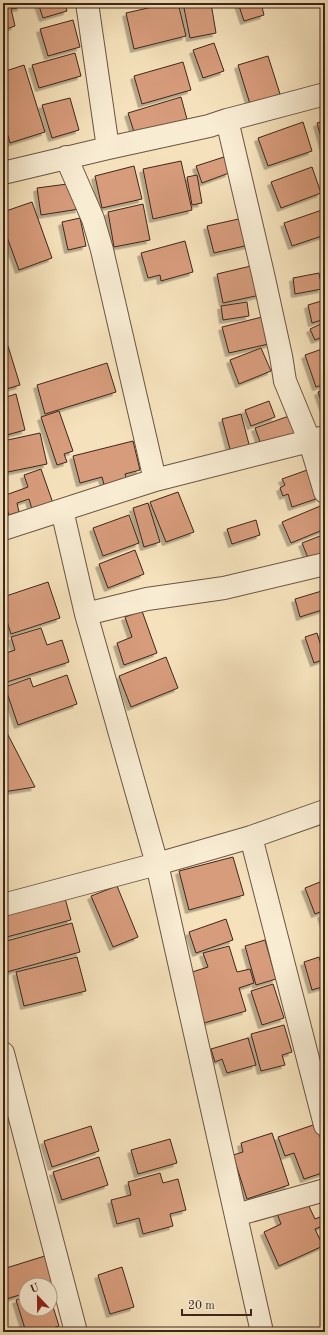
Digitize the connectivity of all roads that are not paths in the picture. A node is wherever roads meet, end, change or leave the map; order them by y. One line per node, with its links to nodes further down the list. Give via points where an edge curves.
1 (87, 3): 4 (street)
2 (325, 94): 3 (street)
3 (227, 120): 4 (street); 7 (street, via 285,381)
4 (108, 148): 5 (street)
5 (66, 157): 6 (street); 8 (street, via 93,219 102,250)
6 (3, 173)
7 (317, 440): 8 (street); 9 (street)
8 (156, 480): 10 (street)
9 (325, 492)
10 (62, 510): 11 (street); 13 (street)
11 (3, 529)
12 (325, 564): 13 (street, via 224,588 146,599)
13 (86, 614): 16 (street)
14 (325, 811): 15 (street)
15 (252, 837): 16 (street); 19 (street)
16 (157, 864): 17 (street); 21 (street)
17 (3, 905)
18 (3, 1053): 22 (street)
19 (325, 1125)
20 (325, 1190): 21 (street)
21 (236, 1214): 23 (street)
22 (76, 1332)
23 (262, 1332)

